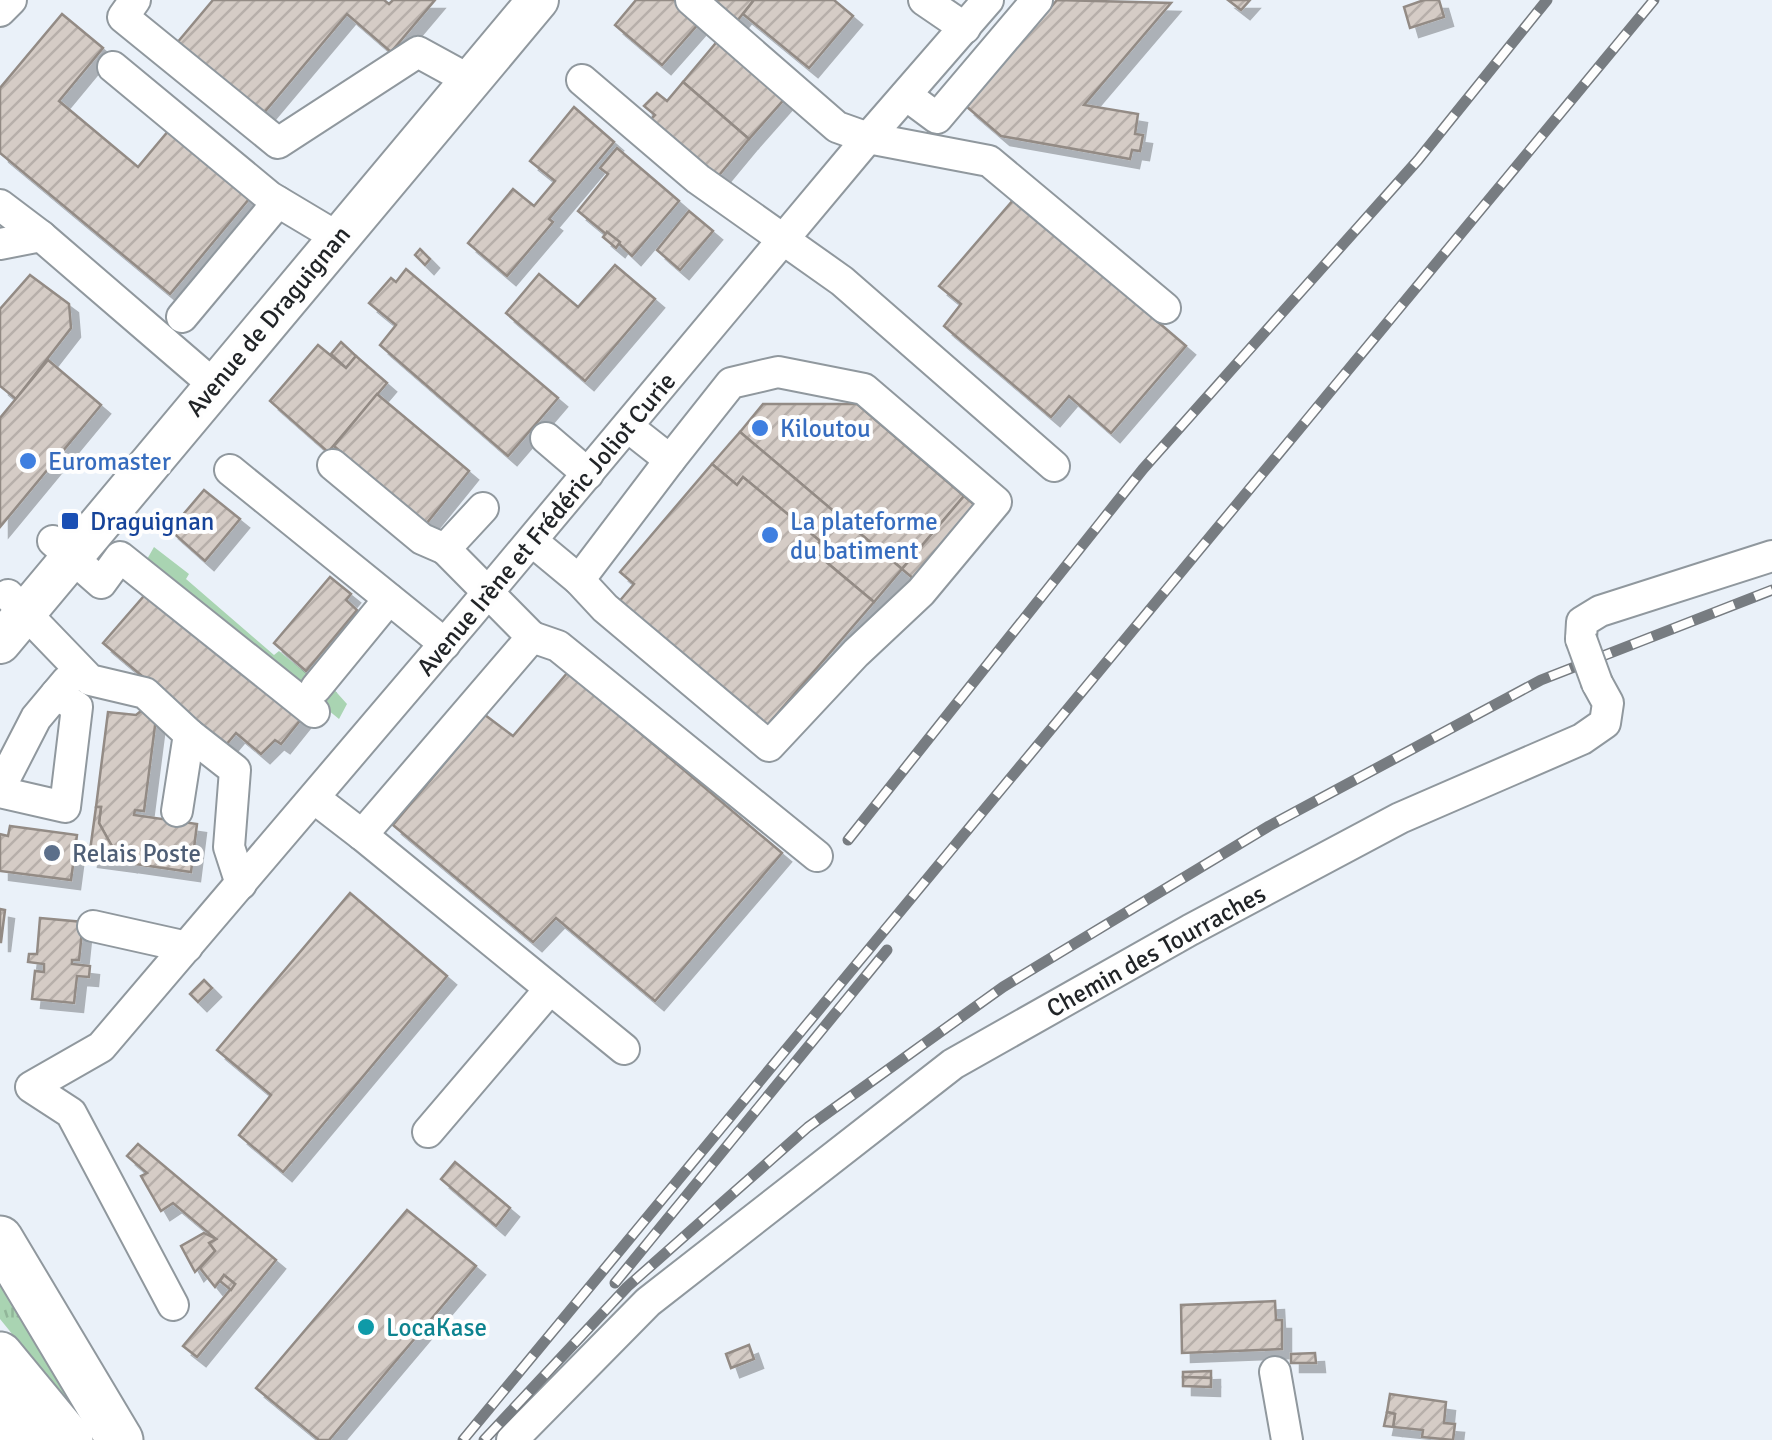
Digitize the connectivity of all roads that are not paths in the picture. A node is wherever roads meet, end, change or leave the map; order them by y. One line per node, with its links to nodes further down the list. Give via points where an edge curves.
1 (11, 0): 9 (street)
2 (135, 0): 12 (street, via 123,16 278,143 418,52)
3 (508, 0): 12 (main road, Avenue de Draguignan)
4 (538, 0): 12 (main road, Avenue de Draguignan)
5 (691, 0): 15 (street, via 837,127)
6 (924, 0): 10 (street)
7 (988, 0): 10 (street, Avenue Irène et Frédéric Joliot Curie)
8 (1036, 0): 14 (street, via 937,118)
9 (0, 11)
10 (965, 28): 14 (street, Avenue Irène et Frédéric Joliot Curie)
11 (112, 68): 16 (street)
12 (461, 75): 18 (main road, Avenue de Draguignan)
13 (582, 80): 20 (street, via 698,180)
14 (906, 95): 15 (street, Avenue Irène et Frédéric Joliot Curie)
15 (868, 138): 20 (street, Avenue Irène et Frédéric Joliot Curie); 22 (street, via 989,162)
16 (278, 202): 18 (street); 23 (street)
17 (0, 205): 19 (street)
18 (329, 232): 24 (main road, Avenue de Draguignan)
19 (41, 236): 21 (street); 24 (street)
20 (786, 240): 25 (street, Avenue Irène et Frédéric Joliot Curie); 29 (street)
21 (0, 244)
22 (1164, 308)
23 (182, 317)
24 (206, 378): 34 (main road, Avenue de Draguignan)
25 (628, 427): 27 (street); 31 (street, Avenue Irène et Frédéric Joliot Curie)
26 (546, 438): 31 (street)
27 (670, 460): 37 (street); 37 (street, via 731,382 778,372 864,389 996,502 920,592 769,746)
28 (333, 465): 35 (street, via 422,539)
29 (1054, 466)
30 (230, 470): 39 (street)
31 (588, 474): 33 (street, Avenue Irène et Frédéric Joliot Curie)
32 (483, 508): 35 (street)
33 (532, 541): 37 (street); 38 (street, Avenue Irène et Frédéric Joliot Curie)
34 (62, 548): 39 (street, via 100,582 120,557 315,700); 40 (main road, Avenue de Draguignan)
35 (445, 549): 38 (street)
36 (1772, 556): 66 (street, Chemin des Tourraches, bridge, via 1582,622 1581,640 1608,704 1605,723 1582,740 1400,818 953,1064 648,1302)
37 (579, 580)
38 (489, 591): 41 (street); 43 (street, Avenue Irène et Frédéric Joliot Curie)
39 (389, 599): 43 (street)
40 (11, 603): 42 (main road, Avenue de Draguignan); 44 (street)
41 (532, 637): 50 (street); 51 (street, via 558,646)
42 (0, 643)
43 (445, 644): 48 (street, Avenue Irène et Frédéric Joliot Curie)
44 (78, 667): 45 (street); 46 (street, via 90,680 146,693)
45 (56, 694): 47 (street, via 36,718); 47 (street, via 77,707 64,807)
46 (189, 734): 49 (street); 52 (street, via 236,770 229,846)
47 (0, 790)
48 (314, 798): 50 (street); 52 (street, Avenue Irène et Frédéric Joliot Curie)
49 (177, 811)
50 (362, 836): 55 (street)
51 (817, 856)
52 (240, 884): 54 (street, Avenue Irène et Frédéric Joliot Curie)
53 (93, 926): 54 (street)
54 (187, 947): 59 (street, Avenue Irène et Frédéric Joliot Curie, via 101,1047 31,1087 71,1113)
55 (550, 989): 56 (street); 57 (street)
56 (624, 1048)
57 (428, 1132)
58 (0, 1239): 65 (highway)
59 (173, 1306)
60 (0, 1355): 64 (highway)
61 (1275, 1372): 67 (street)
62 (0, 1410): 63 (highway)
63 (25, 1440)
64 (70, 1440)
65 (120, 1440)
66 (512, 1440)
67 (1286, 1440)

